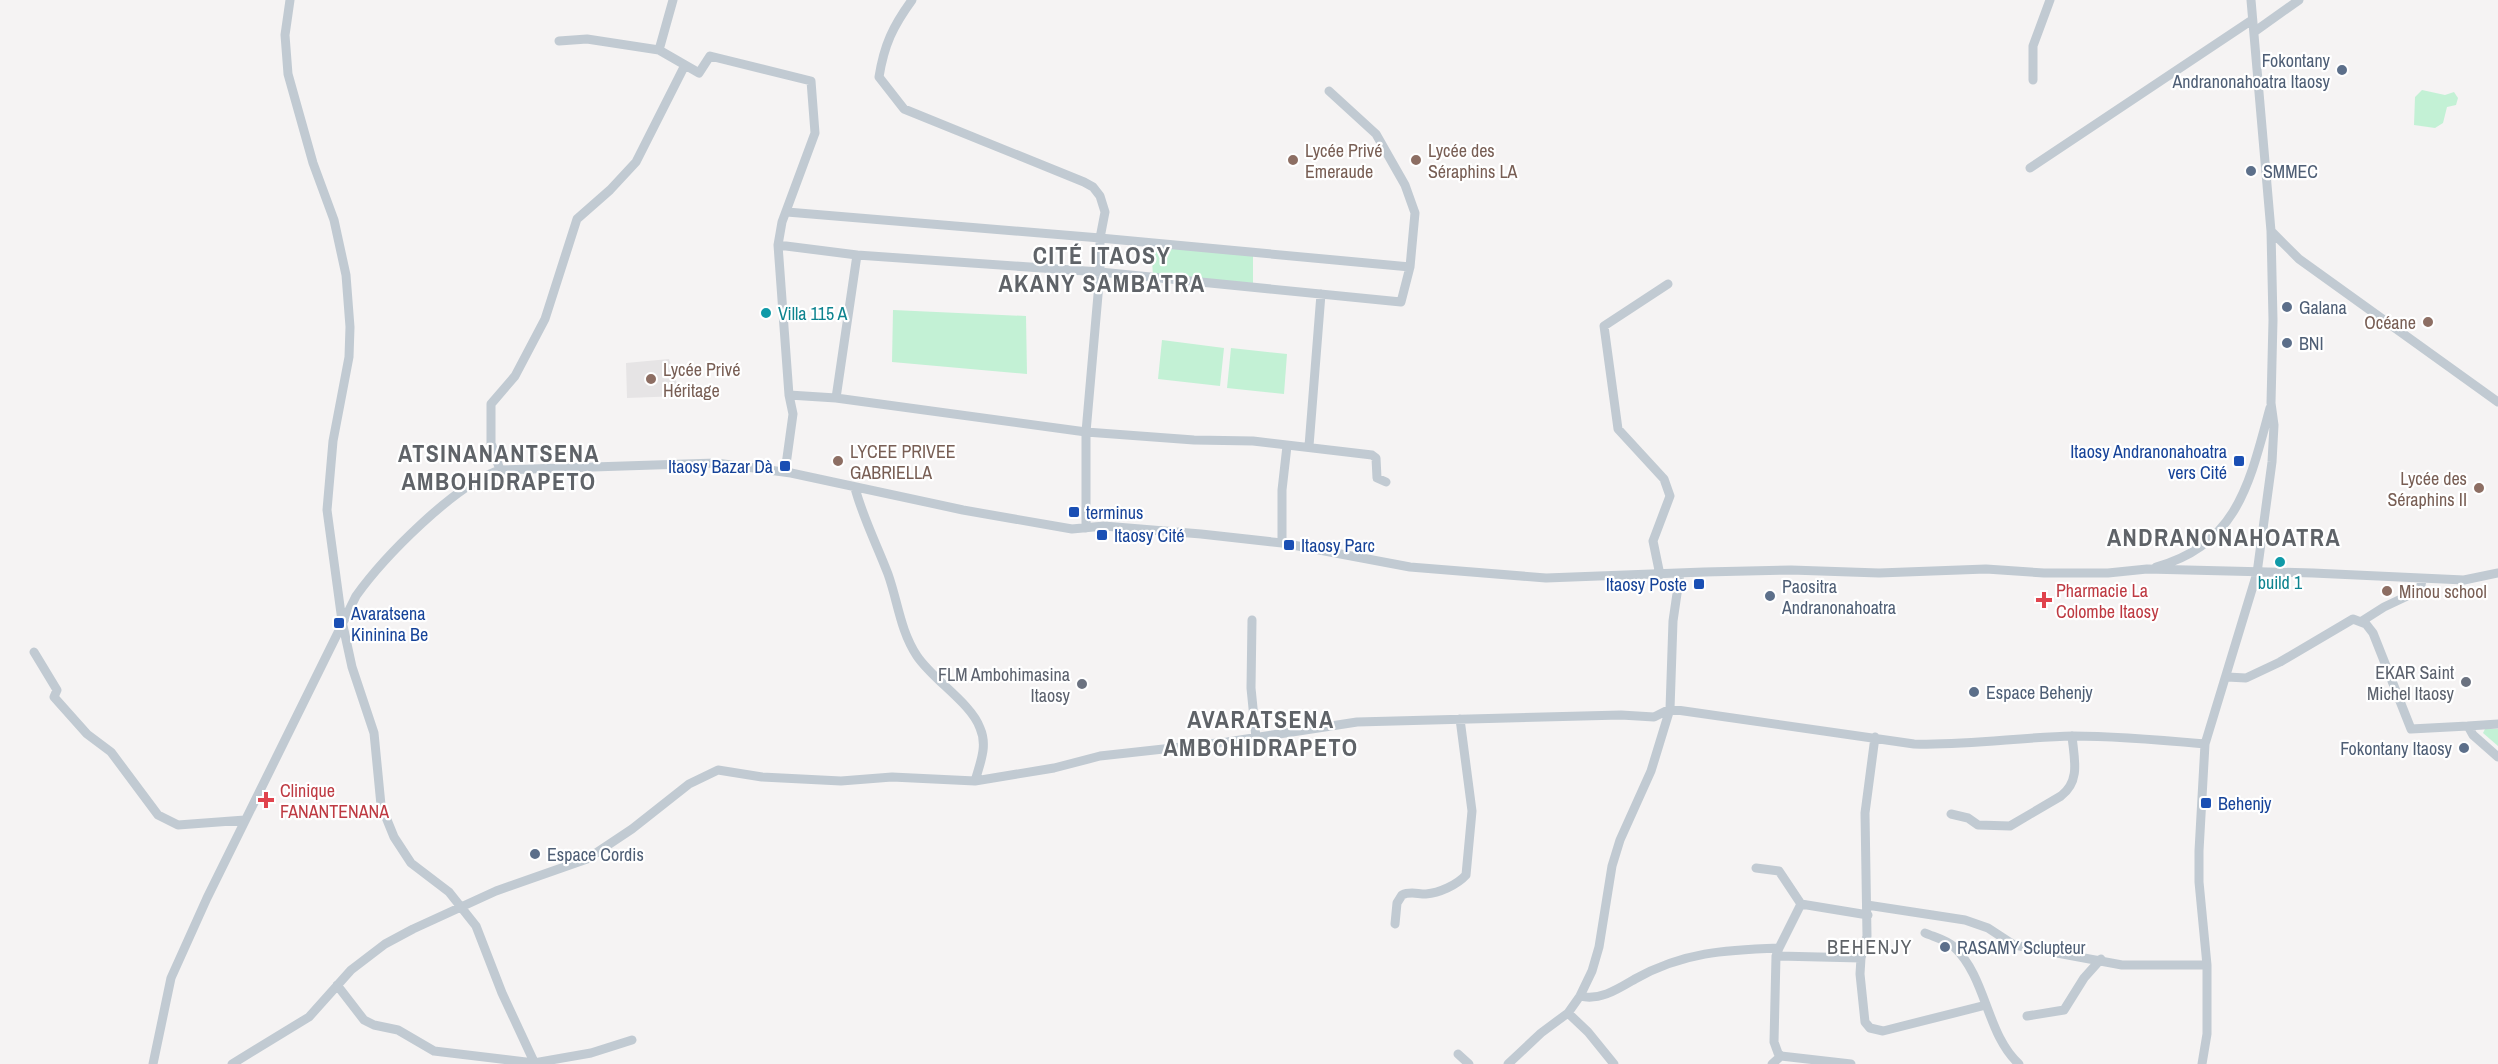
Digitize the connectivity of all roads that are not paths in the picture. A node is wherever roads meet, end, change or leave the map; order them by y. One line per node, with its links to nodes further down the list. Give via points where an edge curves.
1 (290, 0): 44 (street, via 285,35 288,74 313,163 334,219 350,310 349,357 333,441 327,510)
2 (673, 0): 10 (street)
3 (912, 0): 17 (street, via 895,24 883,54 879,77 890,94 904,109 1093,187 1105,212)
4 (2050, 0): 12 (street, via 2033,46)
5 (2251, 0): 7 (street)
6 (2299, 0): 8 (street)
7 (2252, 21): 8 (street); 14 (street)
8 (2254, 32): 16 (street)
9 (560, 41): 10 (street, via 587,39)
10 (658, 50): 11 (street)
11 (684, 67): 15 (street, via 699,73 711,56 811,81 814,133); 31 (street, via 636,162 578,219 544,320 515,376 491,405 491,443)
12 (2034, 80)
13 (1329, 91): 20 (street, via 1376,134 1405,185 1415,213)
14 (2030, 168)
15 (786, 212): 17 (street); 18 (street)
16 (2271, 231): 26 (street, via 2299,260); 27 (street)
17 (1100, 238): 20 (street); 21 (street)
18 (778, 245): 19 (street); 24 (street)
19 (857, 255): 21 (street); 25 (street)
20 (1410, 267): 23 (street, via 1401,302)
21 (1100, 272): 23 (street); 28 (street)
22 (1668, 284): 41 (street, via 1604,326 1618,429 1664,479 1670,496 1653,541)
23 (1321, 294): 30 (street)
24 (789, 395): 25 (street); 32 (street, via 793,414)
25 (836, 398): 28 (street)
26 (2498, 402)
27 (2271, 403): 37 (street, via 2242,495 2229,520 2192,553); 39 (street, via 2272,462)
28 (1086, 432): 29 (street); 35 (street)
29 (1287, 446): 30 (street); 36 (street)
30 (1309, 447): 33 (street, via 1372,455 1376,458 1377,477)
31 (500, 470): 32 (street, via 716,463); 44 (street, via 456,495 390,554 356,596)
32 (785, 472): 34 (street)
33 (1386, 482)
34 (855, 488): 35 (street, via 1072,529); 57 (street, via 870,535 888,573 906,639 930,673 979,725 984,747)
35 (1086, 528): 36 (street, via 1104,526)
36 (1282, 543): 41 (street, via 1462,573 1546,578)
37 (2147, 569): 38 (street, via 2108,573 1986,569); 39 (street)
38 (1680, 573): 41 (street); 48 (street, via 1673,621)
39 (2257, 573): 42 (street); 47 (street)
40 (2498, 573): 42 (street, via 2464,580)
41 (1660, 575)
42 (2422, 580): 45 (street, via 2420,590)
43 (1252, 620): 54 (street, via 1251,688)
44 (342, 621): 59 (street); 62 (street, via 352,667 374,733 381,805 394,837 411,863)
45 (2362, 621): 47 (street, via 2353,619 2246,678); 51 (street, via 2373,633 2411,729)
46 (34, 652): 59 (street, via 57,690 54,697 87,734 111,752 158,815 178,825)
47 (2227, 677): 55 (street)
48 (1670, 709): 49 (street, via 1654,717); 53 (street); 71 (street, via 1651,771 1620,840 1610,875 1599,947)
49 (1460, 719): 54 (street, via 1357,722); 64 (street, via 1472,811 1466,875 1434,892 1402,895)
50 (2498, 724): 51 (street)
51 (2468, 726): 56 (street)
52 (2072, 736): 53 (street, via 1954,745 1914,744); 55 (street); 58 (street, via 2074,780 2061,796 2010,826 1978,825)
53 (1875, 737): 63 (street, via 1865,813)
54 (1256, 738): 57 (street, via 1100,756)
55 (2205, 744): 69 (street, via 2199,882)
56 (2498, 757)
57 (975, 781): 62 (street, via 892,777 841,781 762,777 718,770 689,784 587,859 496,891)
58 (1951, 814)
59 (245, 820): 78 (street, via 171,978)
60 (1756, 868): 61 (street, via 1779,872)
61 (1801, 904): 63 (street); 66 (street)
62 (463, 907): 70 (street, via 385,944); 80 (street, via 476,926)
63 (1868, 910): 67 (street); 68 (street, via 1965,920 1988,928 2014,945)
64 (1395, 924)
65 (1925, 933): 72 (street, via 1957,950)
66 (1778, 952): 67 (street); 71 (street, via 1706,952 1657,968 1606,994); 77 (street, via 1774,1042)
67 (1861, 958): 72 (street, via 1863,1015 1876,1031)
68 (2101, 959): 69 (street, via 2122,964); 74 (street, via 2064,1010)
69 (2207, 965): 87 (street, via 2207,1034)
70 (337, 985): 79 (street, via 309,1017); 80 (street, via 364,1020 398,1030 434,1051)
71 (1580, 996): 73 (street)
72 (1986, 1005): 86 (street, via 2005,1048)
73 (1568, 1013): 82 (street); 83 (street)
74 (2027, 1016)
75 (632, 1040): 80 (street)
76 (1458, 1054): 81 (street)
77 (1781, 1056): 84 (street); 85 (street)
78 (153, 1064)
79 (232, 1064)
80 (535, 1064)
81 (1469, 1064)
82 (1508, 1064)
83 (1614, 1064)
84 (1772, 1064)
85 (1851, 1064)
86 (2019, 1064)
87 (2202, 1064)

